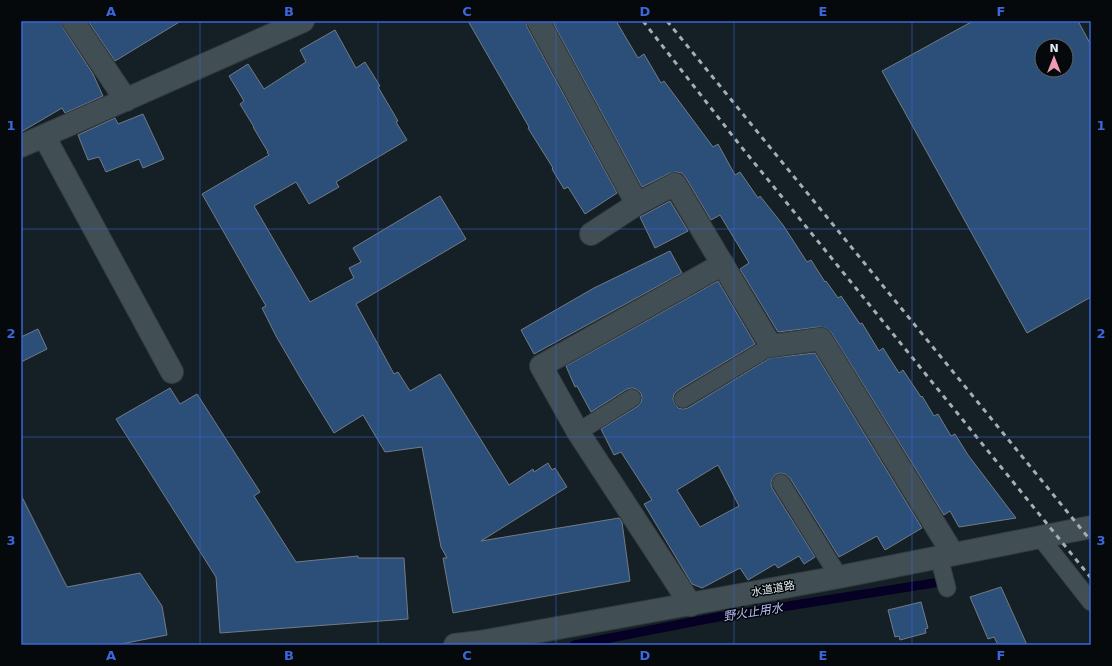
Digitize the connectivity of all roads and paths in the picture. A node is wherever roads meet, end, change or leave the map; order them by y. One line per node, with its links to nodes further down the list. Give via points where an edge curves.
1 (73, 21): 4 (street)
2 (303, 21): 4 (street)
3 (538, 21): 7 (street)
4 (126, 100): 5 (street)
5 (44, 136): 6 (street); 11 (street)
6 (21, 146)
7 (637, 204): 8 (street); 9 (street, via 675,184)
8 (591, 234)
9 (723, 264): 10 (street); 14 (street, via 541,366)
10 (771, 346): 13 (lane); 18 (street, via 821,340)
11 (172, 372)
12 (632, 398): 14 (lane)
13 (683, 399)
14 (578, 432): 22 (street)
15 (781, 484): 19 (lane)
16 (1091, 527): 17 (street, 水道道路)
17 (1040, 536): 18 (street, 水道道路); 21 (lane)
18 (946, 556): 19 (street, 水道道路); 20 (lane)
19 (839, 577): 22 (street, 水道道路)
20 (947, 588)
21 (1091, 602)
22 (691, 605): 23 (street, 水道道路)
23 (455, 645)

